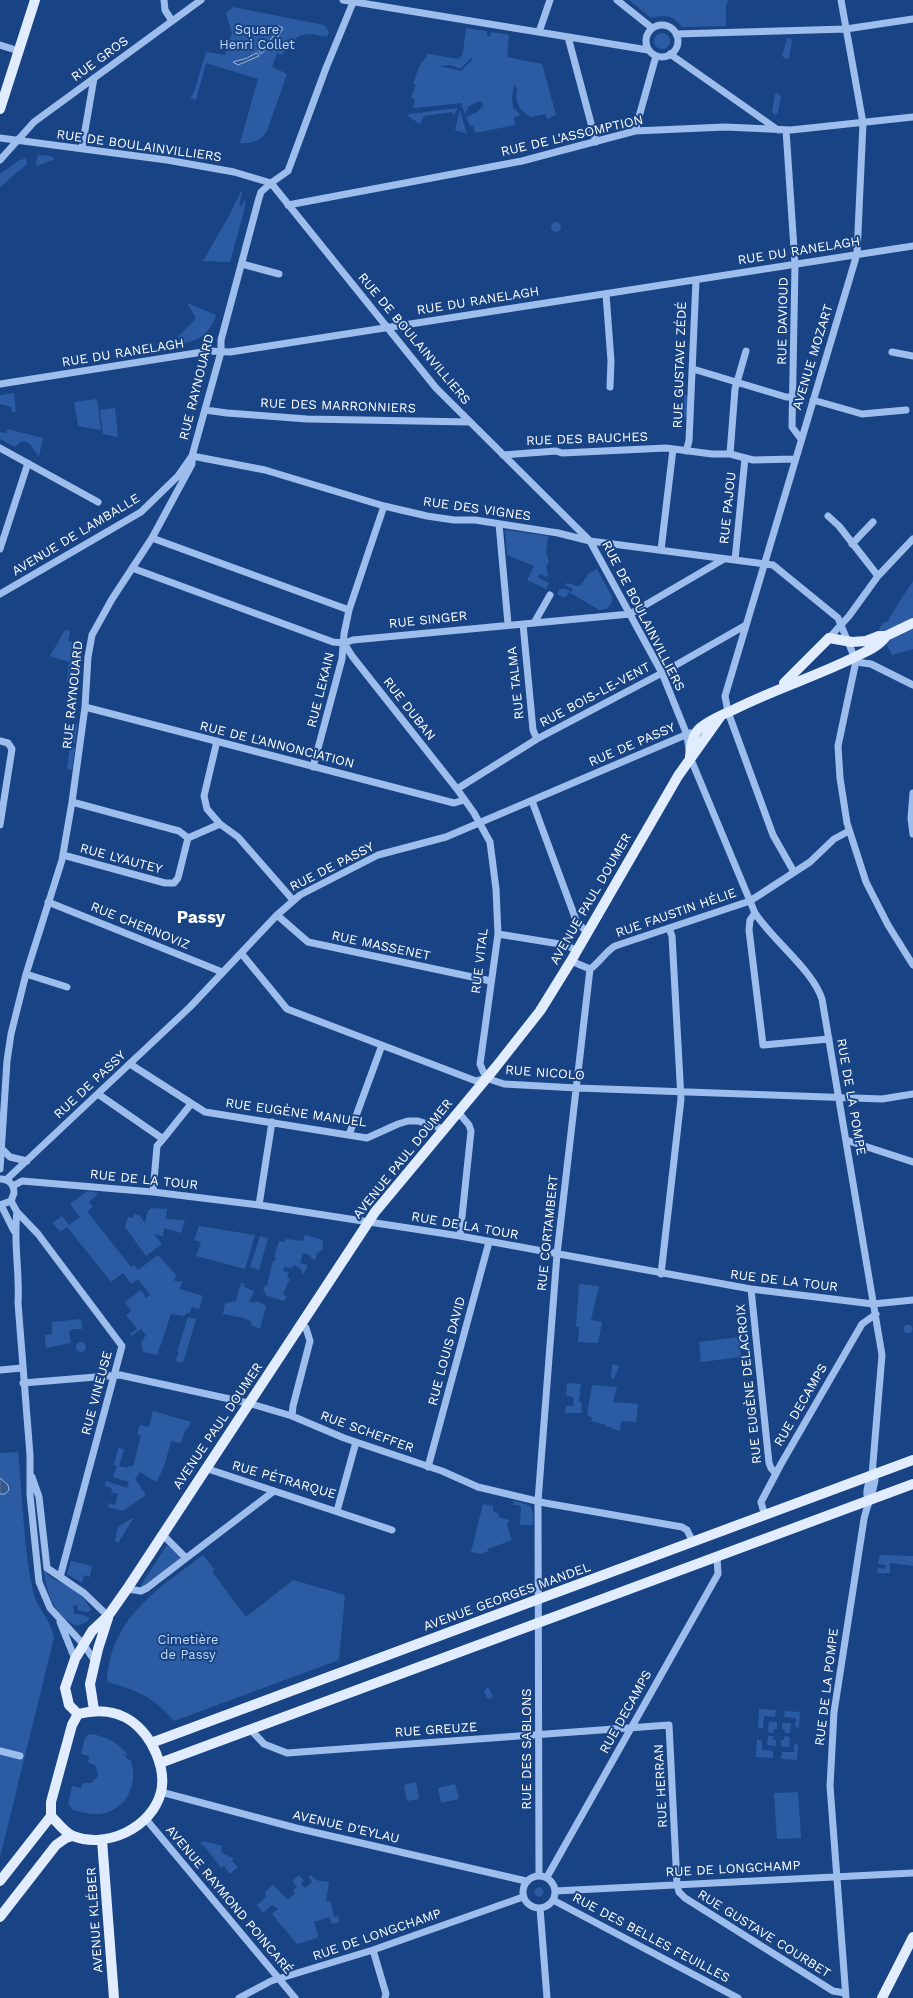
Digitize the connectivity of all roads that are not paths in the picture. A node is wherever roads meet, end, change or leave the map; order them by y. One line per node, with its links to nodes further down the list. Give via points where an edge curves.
1 (35, 0): 18 (main road)
2 (164, 0): 10 (street, via 164,10)
3 (201, 0): 10 (street, RUE GROS)
4 (343, 0): 8 (street)
5 (550, 0): 13 (street)
6 (617, 0): 11 (street)
7 (841, 0): 12 (street, AVENUE MOZART)
8 (353, 1): 13 (street); 33 (street, RUE RAYNOUARD, via 288,171)
9 (913, 19): 12 (street)
10 (172, 21): 21 (street, RUE GROS)
11 (652, 28): 14 (street, via 664,25); 17 (street, via 646,38)
12 (846, 29): 14 (street); 24 (street, AVENUE MOZART)
13 (538, 32): 15 (street)
14 (676, 34): 19 (street, via 678,43)
15 (568, 37): 17 (street); 30 (street)
16 (0, 45): 18 (street)
17 (648, 50): 20 (street)
18 (19, 51): 22 (main road)
19 (670, 54): 20 (street, via 664,57); 25 (street)
20 (656, 56): 27 (street)
21 (94, 78): 29 (street, RUE GROS, via 34,122); 31 (street)
22 (0, 109)
23 (913, 117): 24 (street, RUE DE L'ASSOMPTION)
24 (863, 122): 26 (street, RUE DE L'ASSOMPTION); 36 (street, AVENUE MOZART)
25 (778, 130): 26 (street, RUE DE L'ASSOMPTION); 27 (street, RUE DE L'ASSOMPTION, via 725,127)
26 (786, 130): 38 (street, RUE DAVIOUD)
27 (636, 131): 30 (street, RUE DE L'ASSOMPTION)
28 (0, 138): 29 (street, RUE DE BOULAINVILLIERS)
29 (17, 141): 31 (street, RUE DE BOULAINVILLIERS); 32 (street, RUE GROS)
30 (596, 142): 34 (street, RUE DE L'ASSOMPTION, via 522,161)
31 (82, 148): 33 (street, RUE DE BOULAINVILLIERS, via 234,172)
32 (0, 160)
33 (271, 183): 34 (street, RUE DE BOULAINVILLIERS); 37 (street, RUE RAYNOUARD, via 261,192)
34 (288, 205): 42 (street, RUE DE BOULAINVILLIERS)
35 (913, 246): 36 (street, RUE DU RANELAGH)
36 (857, 254): 38 (street, RUE DU RANELAGH); 52 (street, AVENUE MOZART)
37 (242, 264): 39 (street); 44 (street, RUE RAYNOUARD, via 221,340)
38 (795, 264): 40 (street, RUE DU RANELAGH); 51 (street, RUE DAVIOUD)
39 (279, 274)
40 (696, 280): 41 (street, RUE DU RANELAGH); 47 (street, RUE GUSTAVE ZÉDÉ, via 691,367)
41 (606, 294): 42 (street, RUE DU RANELAGH); 50 (street, via 611,361)
42 (387, 328): 44 (street, RUE DU RANELAGH); 55 (street, RUE DE BOULAINVILLIERS, via 436,388)
43 (746, 351): 48 (street)
44 (221, 352): 49 (street, RUE DU RANELAGH, via 203,352); 53 (street, RUE RAYNOUARD)
45 (892, 352): 46 (street)
46 (913, 356)
47 (693, 369): 48 (street); 59 (street, RUE GUSTAVE ZÉDÉ, via 689,441)
48 (737, 382): 51 (street); 60 (street)
49 (0, 384)
50 (610, 387)
51 (793, 397): 56 (street, RUE DAVIOUD, via 792,427)
52 (813, 400): 54 (street, via 862,414); 56 (street, AVENUE MOZART)
53 (205, 410): 55 (street, RUE DES MARRONNIERS, via 307,419); 62 (street, RUE RAYNOUARD)
54 (906, 410)
55 (470, 422): 61 (street, RUE DE BOULAINVILLIERS)
56 (801, 438): 64 (street, AVENUE MOZART)
57 (0, 448): 65 (street)
58 (672, 449): 59 (street, RUE DES BAUCHES); 61 (street, RUE DES BAUCHES, via 562,453 556,451); 78 (street)
59 (686, 451): 60 (street, RUE DES BAUCHES)
60 (730, 454): 63 (street, RUE DES BAUCHES)
61 (503, 455): 75 (street, RUE DE BOULAINVILLIERS)
62 (192, 456): 66 (street, RUE RAYNOUARD, via 192,464); 67 (street, AVENUE DE LAMBALLE); 69 (street, RUE DES VIGNES, via 265,470)
63 (746, 458): 64 (street, RUE DES BAUCHES); 80 (street, RUE PAJOU)
64 (795, 459): 81 (street, AVENUE MOZART)
65 (28, 463): 68 (street); 77 (street)
66 (187, 473): 67 (street, AVENUE DE LAMBALLE); 73 (street, RUE RAYNOUARD)
67 (178, 476): 84 (street, AVENUE DE LAMBALLE, via 142,512)
68 (98, 502)
69 (384, 506): 72 (street, RUE DES VIGNES, via 427,516); 86 (street, RUE LEKAIN)
70 (828, 516): 76 (street)
71 (873, 522): 76 (street)
72 (499, 524): 75 (street, RUE DES VIGNES); 90 (street)
73 (152, 538): 82 (street, RUE RAYNOUARD); 86 (street)
74 (913, 539): 83 (street)
75 (590, 541): 78 (street, RUE DES VIGNES); 87 (street, RUE DE BOULAINVILLIERS)
76 (852, 544): 83 (street)
77 (0, 549)
78 (661, 550): 79 (street, RUE DES VIGNES)
79 (724, 559): 80 (street, RUE DES VIGNES); 87 (street, RUE SINGER)
80 (735, 560): 81 (street, RUE DES VIGNES)
81 (764, 563): 92 (street, AVENUE MOZART); 93 (street, via 772,565 838,618)
82 (132, 568): 97 (street, RUE SINGER, via 333,642); 102 (street, RUE RAYNOUARD, via 92,635)
83 (878, 576): 93 (street)
84 (0, 594)
85 (550, 595): 88 (street)
86 (349, 610): 97 (street, RUE LEKAIN)
87 (630, 614): 88 (street, RUE SINGER); 99 (street, RUE DE BOULAINVILLIERS)
88 (534, 623): 91 (street, RUE SINGER)
89 (913, 623): 94 (main road)
90 (508, 624): 91 (street, RUE SINGER); 97 (street, RUE SINGER)
91 (523, 624): 106 (street, RUE TALMA, via 533,730)
92 (746, 625): 99 (street, RUE BOIS-LE-VENT); 103 (street, AVENUE MOZART, via 725,696)
93 (842, 625): 95 (street); 96 (street)
94 (886, 636): 96 (main road, via 879,636 866,642); 98 (main road, via 882,642)
95 (829, 638): 96 (main road); 101 (main road, via 792,677)
96 (848, 641): 98 (street)
97 (344, 643): 110 (street, RUE LEKAIN); 111 (street, RUE DUBAN)
98 (856, 659): 100 (street); 101 (main road); 119 (street, via 838,746 840,778)
99 (662, 673): 105 (street, RUE DE BOULAINVILLIERS); 106 (street, RUE BOIS-LE-VENT)
100 (913, 685)
101 (772, 691): 103 (main road)
102 (85, 707): 108 (street, RUE DE L'ANNONCIATION); 115 (street, RUE RAYNOUARD)
103 (724, 714): 104 (main road); 109 (main road); 123 (street, AVENUE MOZART, via 773,835)
104 (699, 729): 105 (street, RUE DE PASSY); 109 (main road, via 692,741)
105 (687, 735): 109 (street); 114 (street, RUE DE PASSY)
106 (537, 739): 111 (street, RUE BOIS-LE-VENT)
107 (0, 741): 118 (street, via 8,743 12,749)
108 (217, 741): 110 (street, RUE DE L'ANNONCIATION); 117 (street, via 204,796 207,809)
109 (690, 757): 125 (street, RUE DE LA POMPE); 130 (main road, AVENUE PAUL DOUMER)
110 (313, 767): 113 (street, RUE DE L'ANNONCIATION, via 454,803)
111 (456, 789): 113 (street, RUE DUBAN)
112 (913, 793): 120 (street)
113 (464, 800): 116 (street, RUE VITAL)
114 (532, 801): 116 (street, RUE DE PASSY); 130 (street, via 576,920)
115 (72, 802): 121 (street, via 179,831); 122 (street, RUE RAYNOUARD)
116 (480, 823): 124 (street, RUE DE PASSY, via 446,837 378,855); 131 (street, RUE VITAL, via 490,842)
117 (220, 824): 121 (street); 124 (street, via 238,837)
118 (0, 825)
119 (849, 831): 123 (street, RUE FAUSTIN HÉLIE, via 834,839 824,851); 134 (street, via 866,882 888,925)
120 (913, 834)
121 (188, 838): 122 (street, RUE LYAUTEY, via 178,878 174,883 165,883)
122 (63, 856): 126 (street, RUE RAYNOUARD)
123 (794, 872): 125 (street, RUE FAUSTIN HÉLIE)
124 (293, 900): 128 (street, RUE DE PASSY)
125 (750, 901): 127 (street, RUE DE LA POMPE); 129 (street, RUE FAUSTIN HÉLIE)
126 (48, 902): 136 (street, RUE CHERNOVIZ); 137 (street, RUE RAYNOUARD)
127 (755, 914): 140 (street, RUE DE LA POMPE, via 819,990); 140 (street, via 750,920 750,930 763,1045)
128 (277, 915): 132 (street, RUE DE PASSY); 138 (street, RUE MASSENET, via 308,942)
129 (669, 928): 135 (street, RUE FAUSTIN HÉLIE, via 609,949 597,964); 145 (street, via 672,936)
130 (587, 933): 133 (main road, AVENUE PAUL DOUMER)
131 (498, 934): 133 (street, via 566,945); 138 (street, RUE VITAL)
132 (241, 953): 136 (street, RUE DE PASSY); 141 (street, RUE NICOLO, via 287,1009)
133 (574, 956): 135 (street); 143 (main road, AVENUE PAUL DOUMER, via 540,1011)
134 (913, 963)
135 (590, 968): 144 (street, RUE CORTAMBERT)
136 (222, 972): 142 (street, RUE DE PASSY)
137 (26, 974): 139 (street); 156 (street, RUE RAYNOUARD, via 7,1061)
138 (491, 980): 143 (street, RUE VITAL, via 480,1064)
139 (67, 987)
140 (829, 1039): 148 (street, RUE DE LA POMPE)
141 (382, 1045): 143 (street, RUE NICOLO, via 476,1081); 153 (street)
142 (130, 1064): 146 (street, RUE DE PASSY); 149 (street, RUE EUGÈNE MANUEL)
143 (486, 1078): 144 (street, RUE NICOLO, via 504,1084); 150 (main road, AVENUE PAUL DOUMER)
144 (576, 1088): 145 (street, RUE NICOLO); 173 (street, RUE CORTAMBERT)
145 (681, 1091): 148 (street, RUE NICOLO); 174 (street)
146 (98, 1094): 154 (street); 157 (street, RUE DE PASSY)
147 (913, 1094): 148 (street, RUE NICOLO, via 882,1100)
148 (839, 1098): 155 (street, RUE DE LA POMPE)
149 (191, 1104): 151 (street, RUE EUGÈNE MANUEL, via 205,1112); 154 (street)
150 (458, 1112): 152 (main road, AVENUE PAUL DOUMER); 171 (street, via 471,1131)
151 (272, 1122): 153 (street, RUE EUGÈNE MANUEL); 167 (street)
152 (444, 1129): 153 (street, RUE EUGÈNE MANUEL, via 418,1121 408,1121 370,1138); 169 (main road, AVENUE PAUL DOUMER)
153 (349, 1135)
154 (163, 1139): 164 (street, via 157,1146)
155 (846, 1140): 158 (street); 177 (street, RUE DE LA POMPE)
156 (1, 1148): 157 (street, via 10,1157); 159 (street, RUE RAYNOUARD)
157 (27, 1160): 160 (street, RUE DE PASSY)
158 (913, 1162)
159 (0, 1169)
160 (16, 1170): 161 (street, RUE DE PASSY); 162 (street)
161 (3, 1179): 163 (street)
162 (22, 1182): 163 (street, RUE DE LA TOUR); 164 (street, RUE DE LA TOUR)
163 (13, 1186): 165 (street)
164 (153, 1192): 167 (street, RUE DE LA TOUR)
165 (11, 1201): 166 (street); 168 (street, RUE VINEUSE)
166 (0, 1205): 170 (street)
167 (259, 1205): 169 (street, RUE DE LA TOUR)
168 (17, 1212): 170 (street); 182 (street, RUE VINEUSE, via 38,1234 122,1346)
169 (368, 1222): 171 (street, RUE DE LA TOUR); 179 (main road, AVENUE PAUL DOUMER)
170 (14, 1231): 180 (street)
171 (460, 1236): 172 (street, RUE DE LA TOUR)
172 (489, 1242): 173 (street, RUE DE LA TOUR); 188 (street, RUE LOUIS DAVID)
173 (557, 1254): 174 (street, RUE DE LA TOUR); 195 (street, RUE CORTAMBERT)
174 (661, 1274): 175 (street, RUE DE LA TOUR)
175 (751, 1289): 177 (street, RUE DE LA TOUR); 191 (street, RUE EUGÈNE DELACROIX, via 769,1463)
176 (913, 1300): 177 (street, RUE DE LA TOUR)
177 (874, 1304): 178 (street, RUE DE LA POMPE)
178 (876, 1314): 191 (street, RUE DECAMPS, via 862,1324); 192 (street, RUE DE LA POMPE, via 882,1355)
179 (300, 1325): 184 (main road, AVENUE PAUL DOUMER); 185 (street, via 306,1328 310,1341)
180 (22, 1368): 181 (street); 183 (street)
181 (0, 1370)
182 (115, 1375): 183 (street, RUE SCHEFFER); 184 (street, RUE SCHEFFER); 204 (street, RUE VINEUSE)
183 (23, 1383): 190 (street)
184 (248, 1403): 185 (street, RUE SCHEFFER); 189 (main road, AVENUE PAUL DOUMER)
185 (292, 1416): 186 (street, RUE SCHEFFER)
186 (356, 1442): 188 (street, RUE SCHEFFER); 197 (street, RUE PÉTRARQUE)
187 (913, 1460): 192 (main road, AVENUE GEORGES MANDEL)
188 (428, 1467): 195 (street, RUE SCHEFFER, via 478,1487)
189 (205, 1468): 194 (street, RUE PÉTRARQUE); 200 (main road, AVENUE PAUL DOUMER)
190 (31, 1473): 204 (street, via 39,1497 47,1568); 208 (street, via 30,1495 39,1582 46,1600)
191 (776, 1474): 198 (street, RUE DECAMPS, via 761,1502)
192 (872, 1475): 196 (street, RUE DE LA POMPE, via 875,1480 873,1494); 198 (main road, AVENUE GEORGES MANDEL)
193 (913, 1484): 196 (main road)
194 (274, 1492): 197 (street, RUE PÉTRARQUE); 203 (street)
195 (538, 1501): 201 (street, RUE SCHEFFER, via 682,1527 687,1530); 206 (street, RUE CORTAMBERT)
196 (868, 1501): 202 (main road); 229 (street, RUE DE LA POMPE, via 834,1712 830,1786)
197 (337, 1511): 199 (street)
198 (765, 1516): 201 (main road, AVENUE GEORGES MANDEL)
199 (392, 1530)
200 (162, 1534): 203 (street); 205 (main road, AVENUE PAUL DOUMER)
201 (693, 1542): 206 (main road, AVENUE GEORGES MANDEL)
202 (717, 1557): 209 (main road); 215 (street, RUE DECAMPS, via 718,1574)
203 (186, 1558): 205 (street, via 147,1588)
204 (60, 1577): 207 (street, via 84,1592)
205 (127, 1589): 207 (main road, AVENUE PAUL DOUMER)
206 (539, 1599): 209 (street, RUE DES SABLONS); 218 (main road, AVENUE GEORGES MANDEL)
207 (108, 1616): 210 (main road, AVENUE PAUL DOUMER); 212 (main road, AVENUE PAUL DOUMER)
208 (59, 1620): 210 (street); 211 (street)
209 (539, 1623): 216 (main road); 217 (street, RUE DES SABLONS)
210 (83, 1644): 211 (main road, AVENUE PAUL DOUMER); 212 (street)
211 (75, 1659): 214 (main road, AVENUE PAUL DOUMER, via 66,1688 69,1705)
212 (94, 1661): 213 (main road, AVENUE PAUL DOUMER, via 90,1689)
213 (94, 1710): 214 (main road); 218 (main road, via 128,1718 141,1729)
214 (78, 1714): 223 (main road, via 72,1725 51,1802)
215 (631, 1727): 217 (street, RUE GREUZE); 230 (street, RUE DECAMPS); 233 (street, RUE HERRAN, via 670,1725)
216 (251, 1730): 217 (street, RUE GREUZE, via 264,1744 287,1753); 221 (main road)
217 (539, 1735): 228 (street, RUE DES SABLONS)
218 (151, 1743): 221 (main road)
219 (0, 1751): 220 (street)
220 (20, 1756)
221 (160, 1763): 222 (main road)
222 (161, 1792): 224 (main road, via 156,1804); 232 (street, AVENUE D'EYLAU, via 296,1828)
223 (51, 1816): 225 (main road); 231 (main road)
224 (145, 1818): 226 (main road, via 126,1832); 241 (street, AVENUE RAYMOND POINCARÉ)
225 (72, 1836): 226 (main road); 238 (main road, via 56,1846)
226 (102, 1840): 243 (main road, AVENUE KLÉBER)
227 (913, 1872): 229 (street, RUE DE LONGCHAMP)
228 (539, 1875): 230 (street); 232 (street)
229 (838, 1876): 233 (street, RUE DE LONGCHAMP); 242 (street, RUE DE LA POMPE)
230 (547, 1877): 234 (street, via 553,1883)
231 (0, 1881)
232 (526, 1881): 235 (street, via 522,1889)
233 (677, 1884): 234 (street, RUE DE LONGCHAMP); 242 (street, RUE GUSTAVE COURBET, via 679,1892 685,1898 833,1991)
234 (555, 1891): 236 (street)
235 (523, 1898): 237 (street, via 530,1906); 240 (street, RUE DE LONGCHAMP)
236 (553, 1900): 237 (street, via 548,1906); 248 (street, RUE DES BELLES FEUILLES)
237 (540, 1908): 247 (street)
238 (0, 1917)
239 (913, 1937): 249 (main road)
240 (373, 1950): 241 (street, RUE DE LONGCHAMP); 246 (street)
241 (280, 1980): 244 (street, RUE DE LONGCHAMP, via 271,1981); 245 (street, AVENUE RAYMOND POINCARÉ)
242 (846, 1996)
243 (114, 1998)
244 (239, 1998)
245 (295, 1998)
246 (385, 1998)
247 (547, 1998)
248 (738, 1998)
249 (882, 1998)

